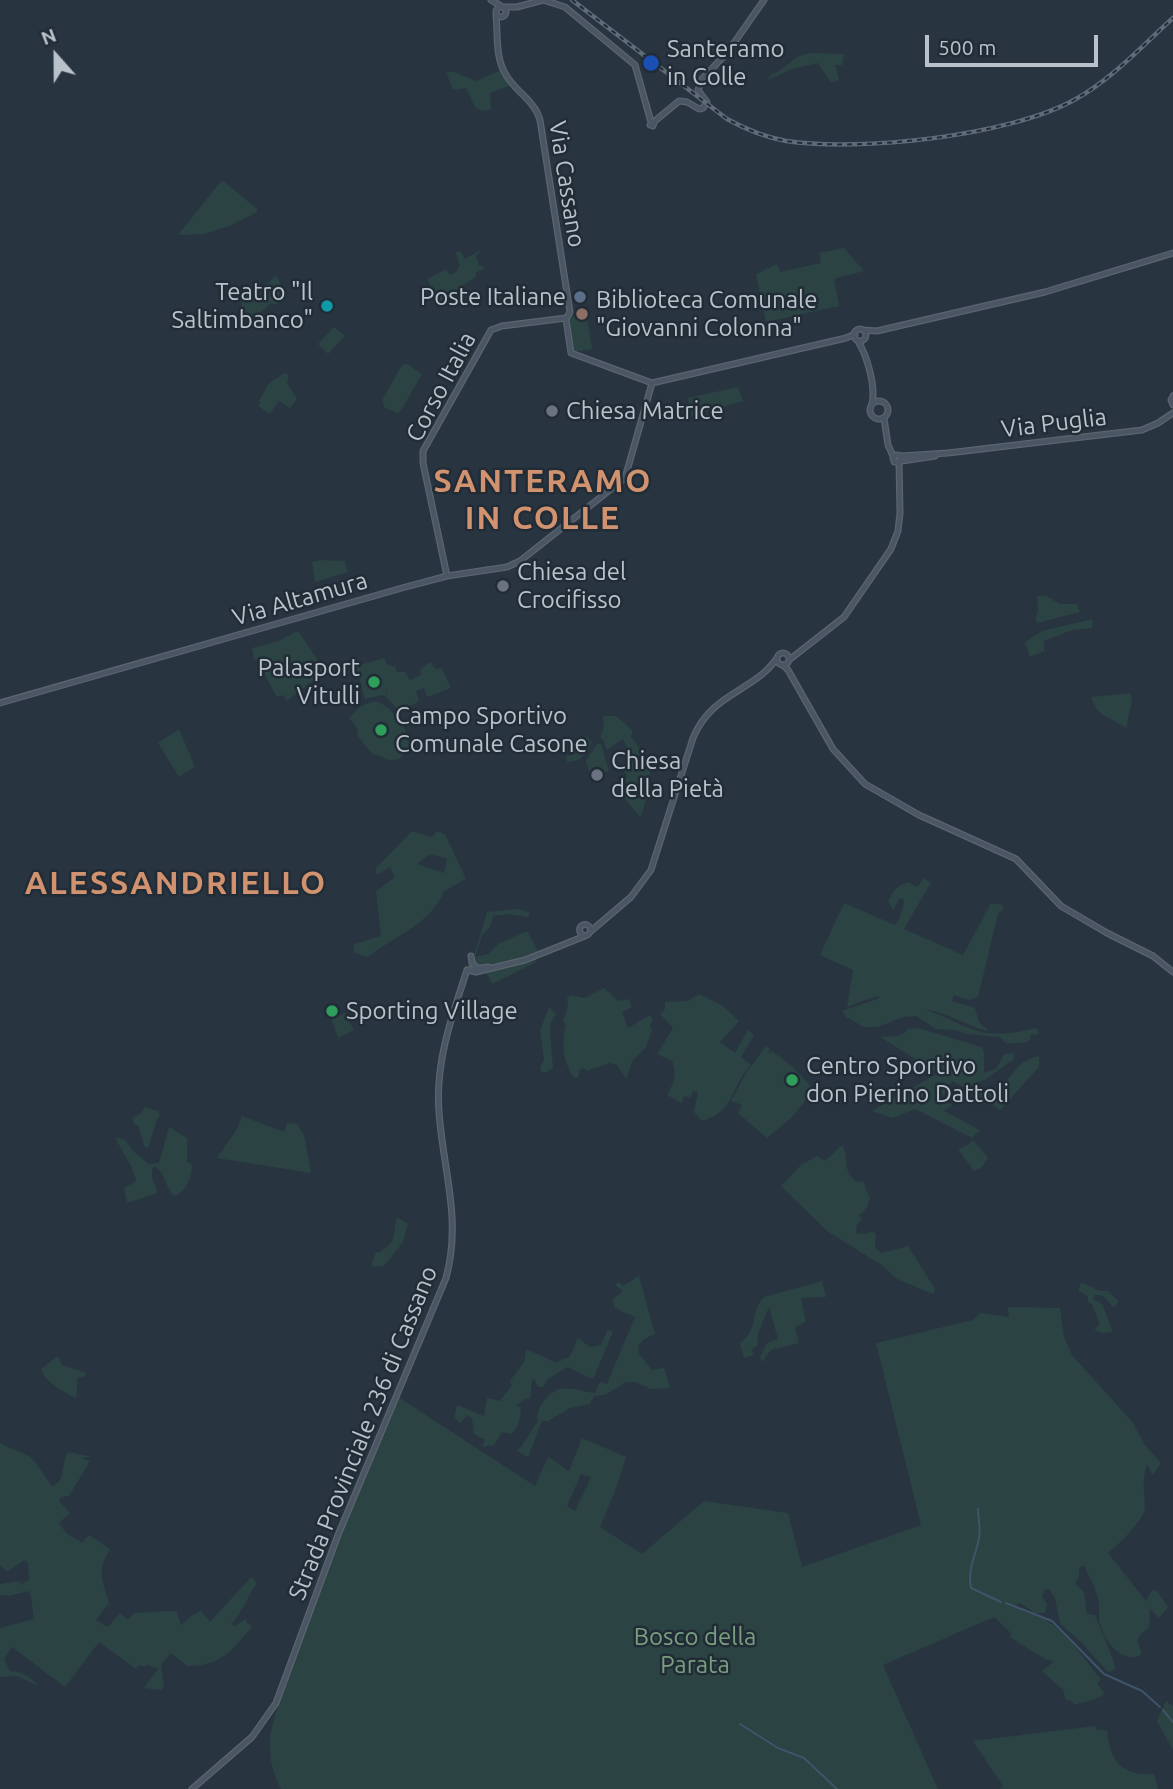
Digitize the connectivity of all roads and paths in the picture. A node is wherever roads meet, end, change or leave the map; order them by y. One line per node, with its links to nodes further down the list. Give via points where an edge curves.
1 (491, 0): 3 (main road); 5 (main road, Via Cassano)
2 (764, 0): 4 (main road, via 700,82 698,92 707,102 704,107 699,110 681,101 653,123 633,63 565,7 543,0)
3 (503, 7): 4 (main road); 5 (main road); 6 (main road)
4 (517, 7): 6 (main road)
5 (496, 13): 6 (main road); 7 (main road, Via Cassano)
6 (504, 15): 7 (main road)
7 (498, 25): 9 (main road, Via Cassano, via 504,71 538,114 570,314)
8 (1173, 253): 11 (main road, via 1053,290)
9 (566, 318): 16 (main road, via 574,355); 25 (main road, Corso Italia, via 491,330 423,451)
10 (863, 330): 11 (main road); 12 (main road, via 858,330); 13 (main road)
11 (877, 331): 13 (main road)
12 (857, 338): 13 (main road); 14 (main road); 16 (main road)
13 (865, 339): 14 (main road)
14 (863, 352): 15 (main road)
15 (871, 382): 18 (main road); 19 (main road)
16 (652, 383): 25 (main road, Via Altamura, via 625,478 528,556 507,567)
17 (1173, 396): 20 (main road)
18 (879, 401): 19 (main road); 22 (main road, via 887,408)
19 (872, 404): 22 (main road, via 871,413)
20 (1172, 404): 23 (main road)
21 (1173, 412): 23 (main road, Via Puglia)
22 (881, 417): 24 (main road)
23 (1162, 421): 24 (main road, Via Puglia, via 1142,430)
24 (897, 459): 26 (main road, via 900,513 891,549 844,617)
25 (447, 576): 33 (main road, Via Altamura)
26 (806, 645): 27 (main road); 29 (main road)
27 (783, 653): 28 (main road); 29 (main road)
28 (777, 658): 30 (main road); 32 (main road)
29 (789, 660): 30 (main road); 31 (main road)
30 (782, 665): 31 (main road); 32 (main road)
31 (790, 672): 42 (main road, via 833,749 865,784 919,815 1016,859 1060,906 1153,956)
32 (760, 674): 34 (main road, via 715,705 701,722 652,867)
33 (0, 703)
34 (614, 911): 35 (main road); 37 (main road)
35 (587, 925): 36 (main road); 37 (main road)
36 (580, 929): 38 (main road); 39 (main road)
37 (591, 931): 38 (main road)
38 (585, 936): 39 (main road)
39 (558, 947): 41 (main road, via 525,960)
40 (471, 956): 41 (main road)
41 (476, 970): 43 (main road); 43 (main road, Strada Provinciale 236 di Cassano, via 467,970)
42 (1173, 972)
43 (462, 985): 44 (main road, Strada Provinciale 236 di Cassano, via 439,1081 454,1223 446,1278 338,1535 278,1699 251,1737)
44 (192, 1789)

